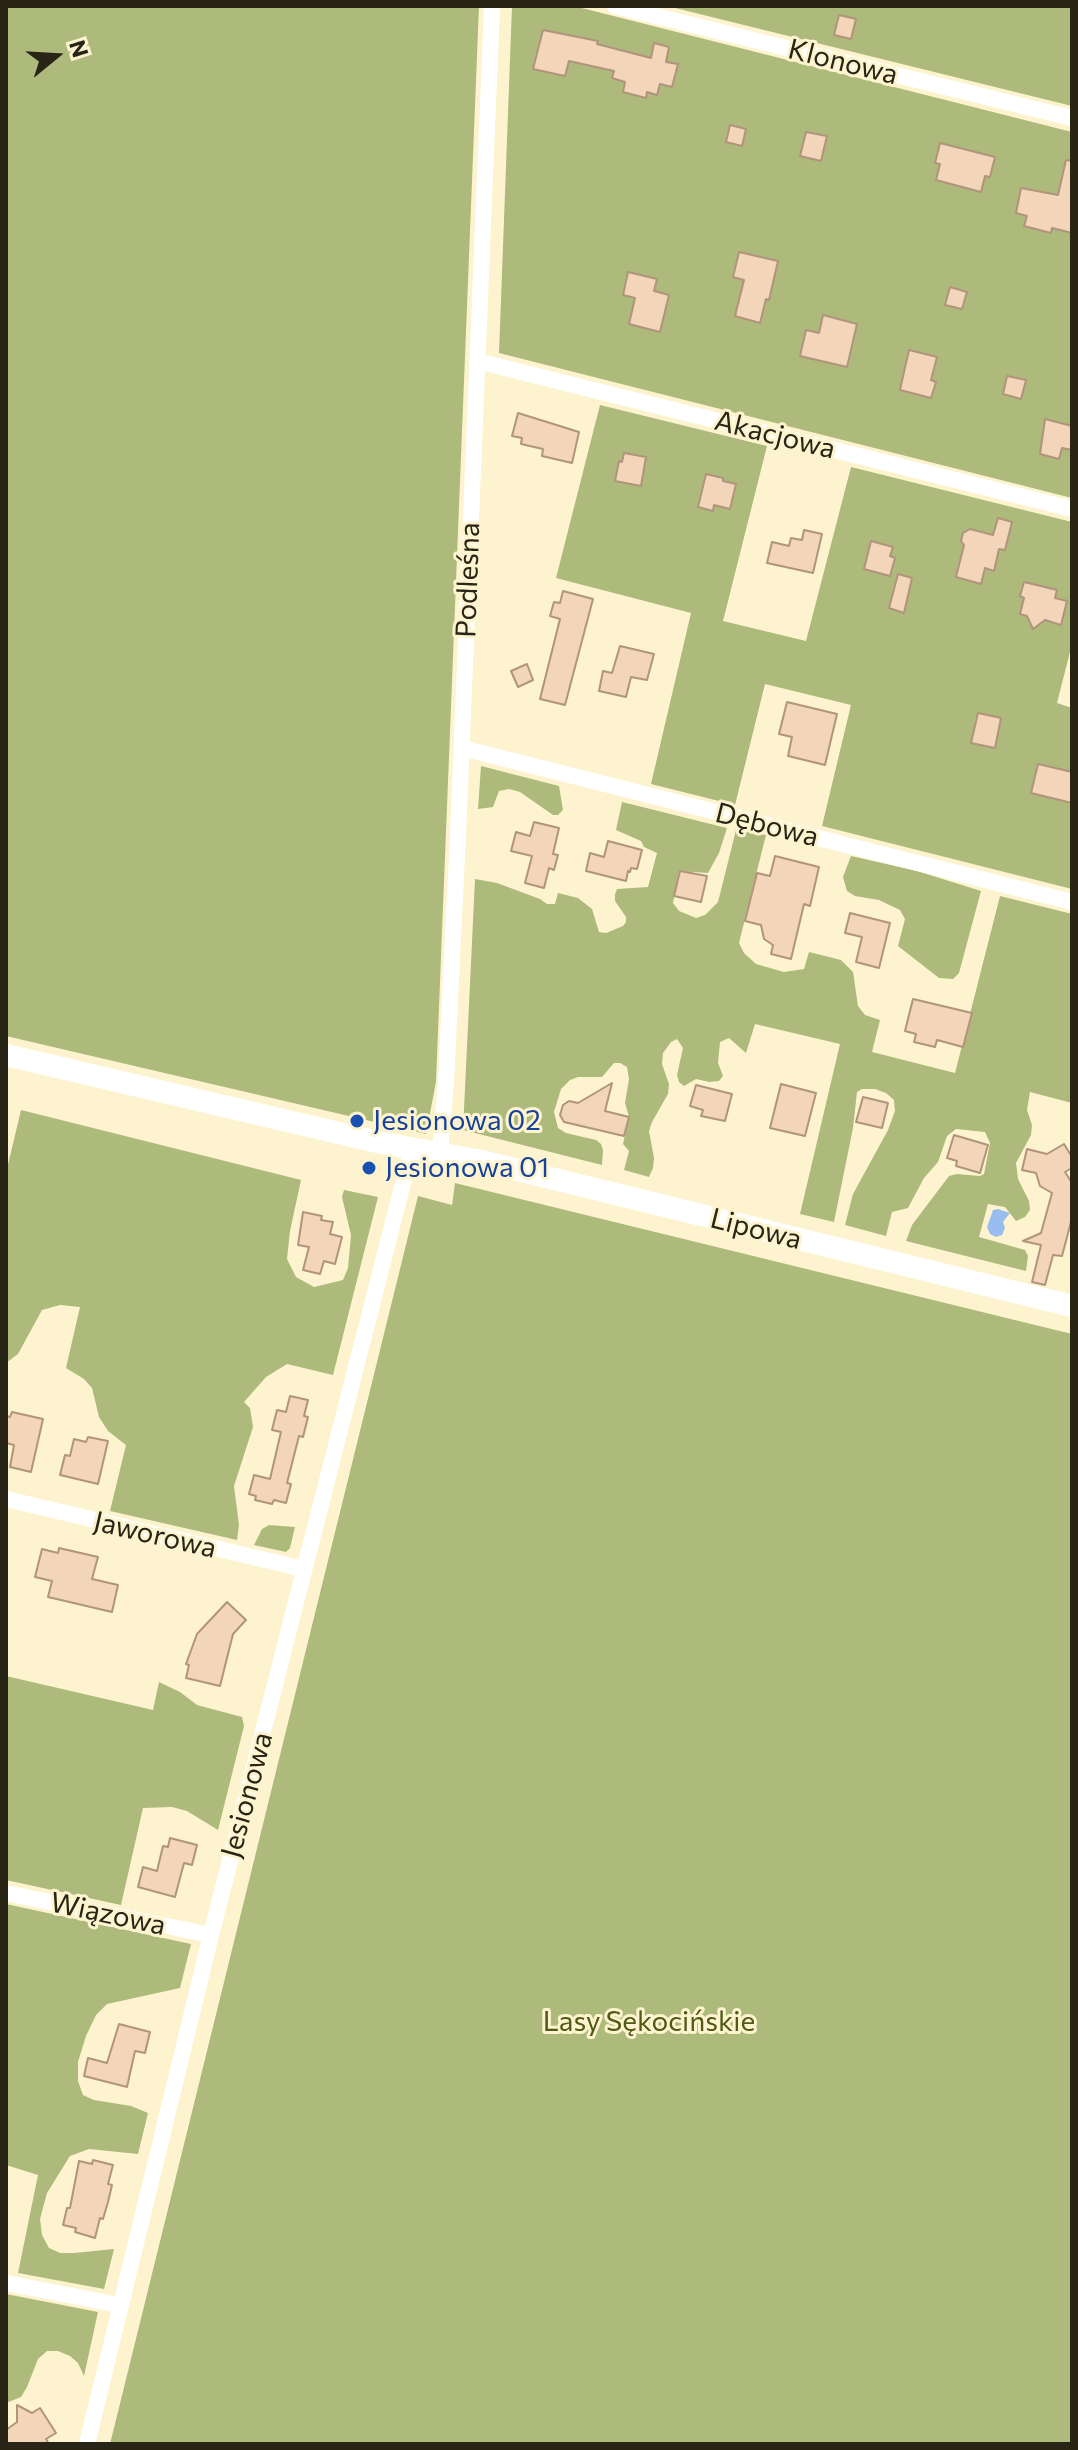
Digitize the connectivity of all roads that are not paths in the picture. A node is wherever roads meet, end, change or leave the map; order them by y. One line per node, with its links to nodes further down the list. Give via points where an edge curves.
1 (492, 6): 4 (street, Podleśna)
2 (615, 6): 3 (street, Klonowa)
3 (1072, 118)
4 (477, 361): 5 (street, Akacjowa); 6 (street, Podleśna)
5 (1072, 509)
6 (462, 748): 7 (street, Dębowa); 10 (street, Podleśna)
7 (1072, 902)
8 (6, 1055): 9 (street, Lipowa)
9 (412, 1148): 10 (street, Lipowa); 13 (street, Jesionowa)
10 (440, 1153): 11 (street, Lipowa)
11 (1072, 1306)
12 (6, 1499): 13 (street, Jaworowa)
13 (304, 1569): 15 (street, Jesionowa)
14 (6, 1893): 15 (street, Wiązowa)
15 (211, 1935): 17 (street, Jesionowa)
16 (6, 2283): 17 (street)
17 (119, 2305): 18 (street, Jesionowa)
18 (87, 2444)

